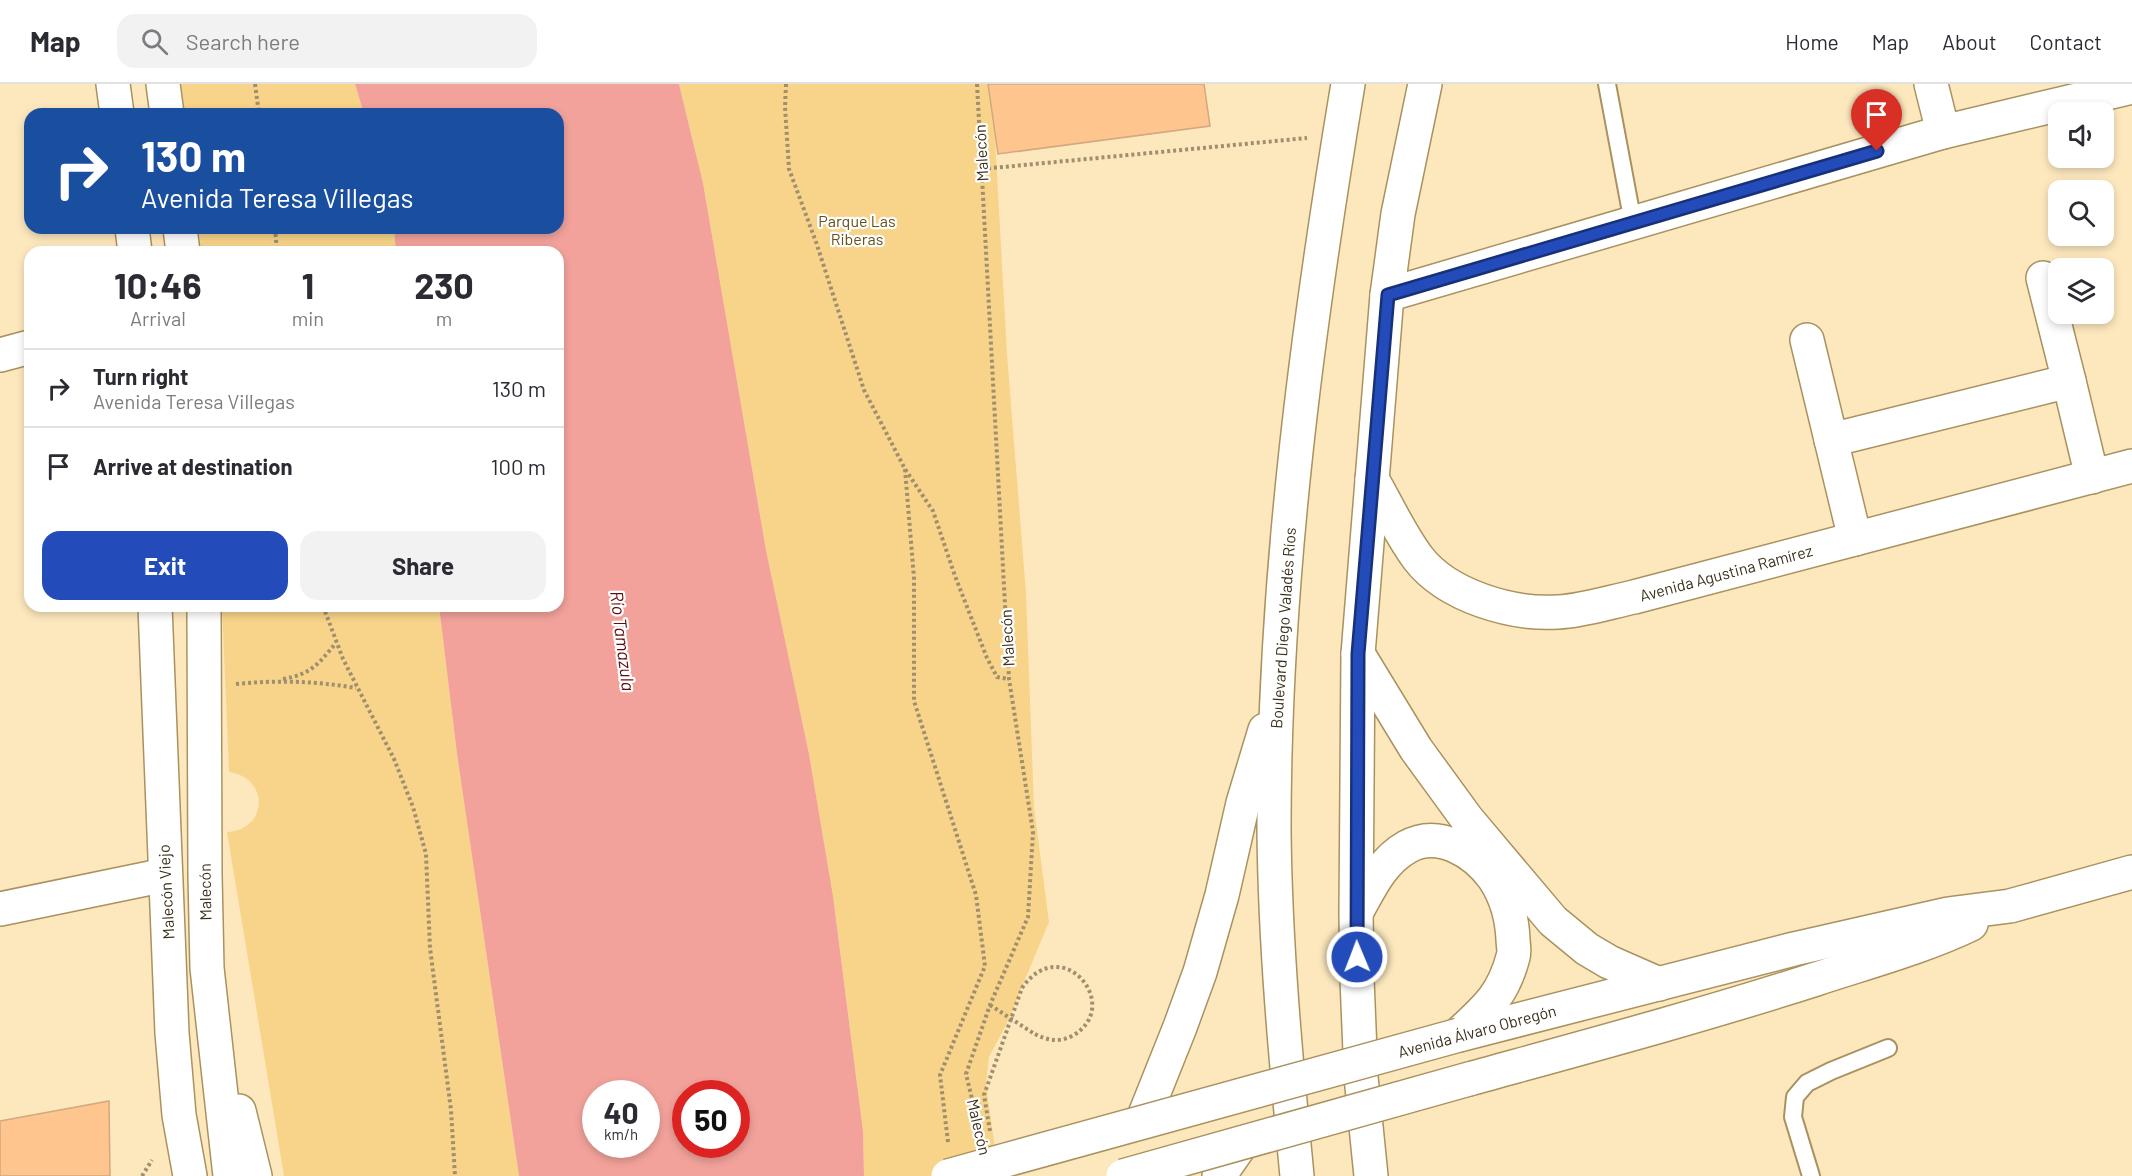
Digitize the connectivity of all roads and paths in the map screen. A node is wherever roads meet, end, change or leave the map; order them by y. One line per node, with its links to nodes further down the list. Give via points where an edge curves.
1 (113, 84): 11 (main road)
2 (163, 84): 12 (main road)
3 (255, 84): 13 (path)
4 (786, 84): 26 (path, via 789,169 864,390)
5 (977, 84): 16 (path, Malecón)
6 (1348, 84): 15 (main road, Boulevard Diego Valadés Ríos)
7 (1425, 84): 19 (main road, via 1398,214)
8 (1607, 84): 17 (lane)
9 (1931, 84): 14 (main road)
10 (2132, 87): 14 (main road)
11 (116, 108)
12 (166, 108)
13 (258, 108)
14 (1943, 132): 17 (main road)
15 (1340, 135): 16 (path); 39 (main road, Boulevard Diego Valadés Ríos, via 1299,428)
16 (982, 169): 35 (path, Malecón)
17 (1633, 223): 19 (main road)
18 (2043, 278): 23 (main road)
19 (1388, 295): 28 (main road)
20 (1807, 340): 24 (main road)
21 (24, 349): 22 (main road)
22 (0, 355)
23 (2069, 381): 24 (main road); 27 (main road)
24 (1831, 440): 29 (main road)
25 (2132, 466): 27 (main road, Avenida Agustina Ramírez)
26 (904, 470): 35 (path, via 933,511 987,658 998,677); 51 (path, via 914,578 914,701 976,895 985,966 940,1075)
27 (2092, 477): 29 (main road, Avenida Agustina Ramírez)
28 (1372, 479): 29 (main road, Avenida Agustina Ramírez, via 1419,560 1437,575 1457,590 1484,601 1534,612 1559,612 1634,597); 34 (main road)
29 (1855, 539)
30 (155, 612): 41 (main road, Malecón Viejo)
31 (204, 612): 37 (main road, Malecón)
32 (325, 612): 33 (path)
33 (336, 643): 36 (path, via 302,675); 38 (path)
34 (1358, 654): 44 (main road); 45 (main road, via 1416,749 1553,921 1601,958)
35 (1009, 679): 46 (path, Malecón, via 1033,832 1028,917)
36 (273, 680): 37 (path); 38 (path)
37 (206, 687): 48 (main road, Malecón, via 207,968)
38 (356, 688): 57 (path, via 394,759 426,855 430,948 451,1110)
39 (1277, 691): 50 (main road, via 1243,803 1200,972); 61 (main road, Boulevard Diego Valadés Ríos, via 1274,831 1278,944)
40 (2132, 872): 42 (main road, Avenida Álvaro Obregón)
41 (165, 875): 43 (main road); 55 (main road, Malecón Viejo, via 172,1033 179,1115)
42 (2010, 906): 45 (main road, Avenida Álvaro Obregón, via 1896,924); 52 (main road, Avenida Álvaro Obregón, bridge, via 1957,931 1804,983)
43 (0, 909)
44 (1356, 913): 47 (main road, via 1379,872 1408,846 1440,840 1455,845 1493,878 1512,923 1514,954 1502,989); 62 (main road, via 1361,1077)
45 (1659, 984): 47 (main road, Avenida Álvaro Obregón)
46 (990, 1005): 53 (path, Malecón, via 966,1074); 53 (path, bridge, via 1033,1033 1044,1039 1056,1040 1067,1038 1084,1026 1092,1010 1092,997 1079,975 1069,969 1049,967 1038,971 1022,988 984,1095)
47 (1459, 1035): 50 (main road, Avenida Álvaro Obregón, bridge)
48 (215, 1040): 54 (main road); 56 (main road, Malecón)
49 (1888, 1048): 63 (lane, via 1807,1083 1795,1097 1793,1117)
50 (1142, 1122): 53 (main road, Avenida Álvaro Obregón, bridge)
51 (948, 1142)
52 (1242, 1143): 59 (main road, Avenida Álvaro Obregón, bridge); 60 (main road)
53 (988, 1153): 58 (main road, Avenida Álvaro Obregón, bridge)
54 (251, 1161)
55 (190, 1176)
56 (230, 1176)
57 (455, 1176)
58 (948, 1176)
59 (1123, 1176)
60 (1219, 1176)
61 (1297, 1176)
62 (1371, 1176)
63 (1811, 1176)

